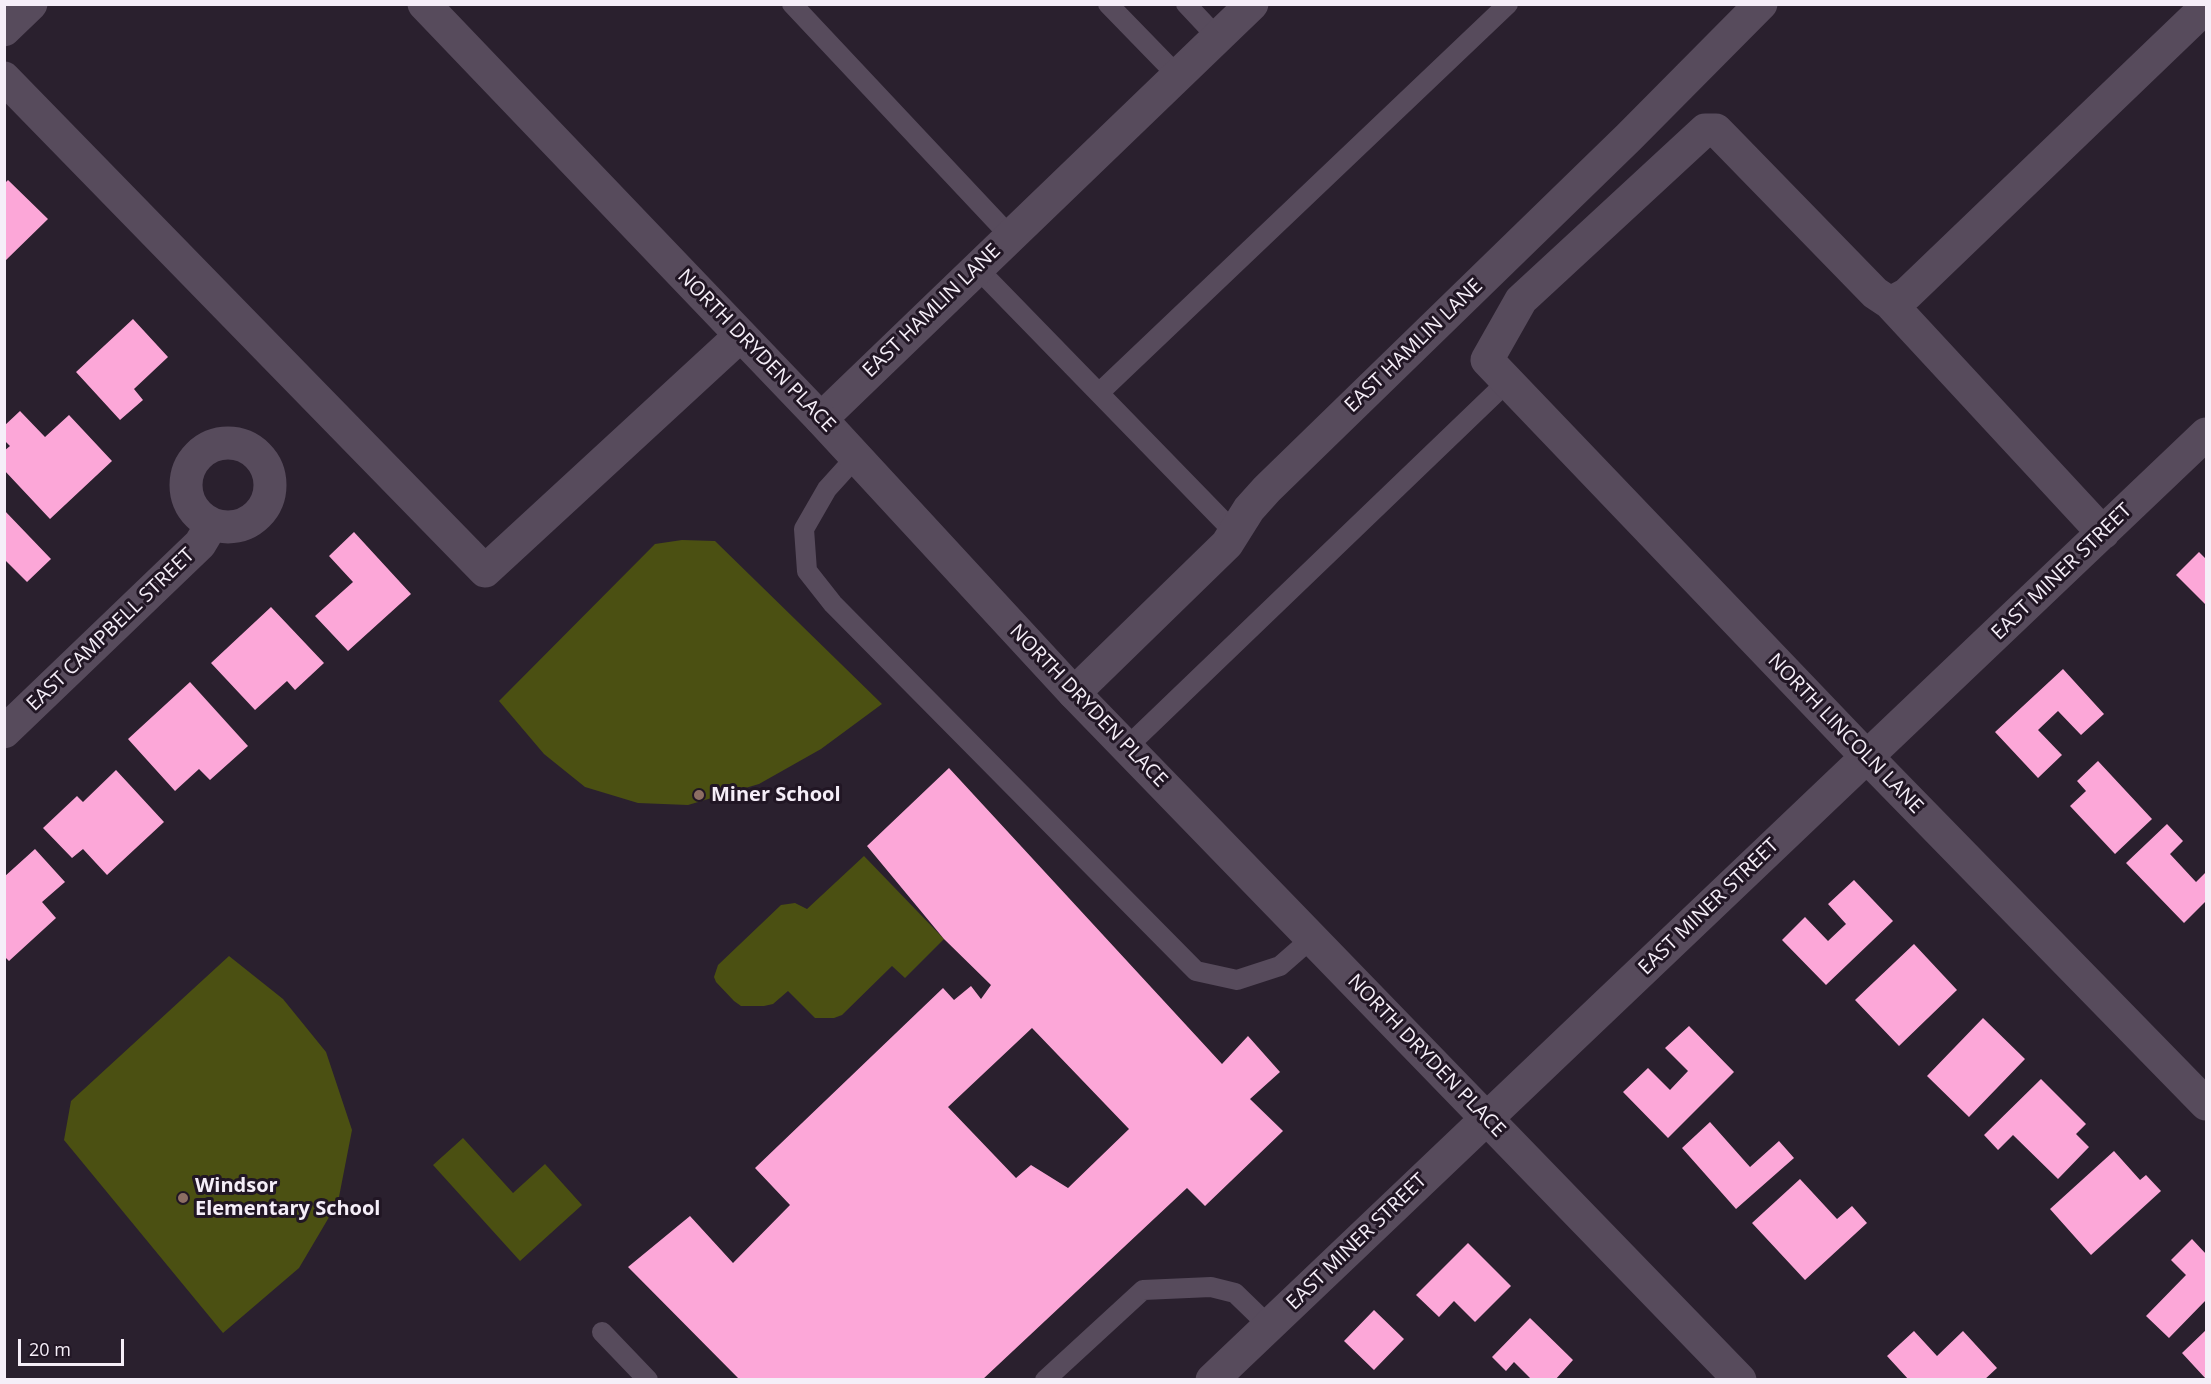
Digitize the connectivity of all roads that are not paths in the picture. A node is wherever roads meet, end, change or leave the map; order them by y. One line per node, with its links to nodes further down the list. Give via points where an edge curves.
1 (31, 4): 10 (street)
2 (792, 4): 14 (lane)
3 (1108, 4): 12 (lane)
4 (1186, 4): 11 (lane)
5 (1252, 4): 11 (street, EAST HAMLIN LANE)
6 (1508, 4): 19 (lane)
7 (1761, 4): 24 (street, EAST HAMLIN LANE, via 1267,489)
8 (2206, 7): 16 (street, via 1907,294)
9 (434, 15): 17 (street, NORTH DRYDEN PLACE)
10 (4, 30)
11 (1217, 37): 12 (street, EAST HAMLIN LANE)
12 (1177, 75): 14 (street, EAST HAMLIN LANE)
13 (4, 78): 17 (street, via 484,571)
14 (1010, 236): 15 (street, EAST HAMLIN LANE)
15 (977, 268): 19 (lane); 20 (street, EAST HAMLIN LANE)
16 (1888, 301): 18 (street, via 1875,293 1716,130 1705,130 1521,300); 25 (street)
17 (740, 336): 20 (street, NORTH DRYDEN PLACE)
18 (1497, 371): 28 (lane); 29 (street, NORTH LINCOLN LANE)
19 (1099, 393): 24 (lane)
20 (821, 419): 22 (street, NORTH DRYDEN PLACE)
21 (2206, 434): 25 (street, EAST MINER STREET)
22 (856, 457): 26 (street, NORTH DRYDEN PLACE); 30 (lane, via 826,489 804,529 807,571 833,604 1196,971 1237,980 1280,966)
23 (212, 524): 27 (street, EAST CAMPBELL STREET, via 200,544)
24 (1234, 532): 26 (street, EAST HAMLIN LANE, via 1227,544)
25 (2103, 533): 29 (street, EAST MINER STREET)
26 (1074, 693): 28 (street, NORTH DRYDEN PLACE)
27 (4, 732)
28 (1127, 747): 30 (street, NORTH DRYDEN PLACE)
29 (1867, 757): 31 (street, NORTH LINCOLN LANE); 32 (street, EAST MINER STREET)
30 (1312, 938): 32 (street, NORTH DRYDEN PLACE)
31 (2206, 1104)
32 (1487, 1119): 33 (street, EAST MINER STREET); 38 (street, NORTH DRYDEN PLACE)
33 (1269, 1326): 36 (lane, via 1235,1293 1211,1287 1143,1290); 37 (street, EAST MINER STREET)
34 (602, 1332): 35 (lane)
35 (648, 1380)
36 (1045, 1380)
37 (1212, 1380)
38 (1740, 1380)

